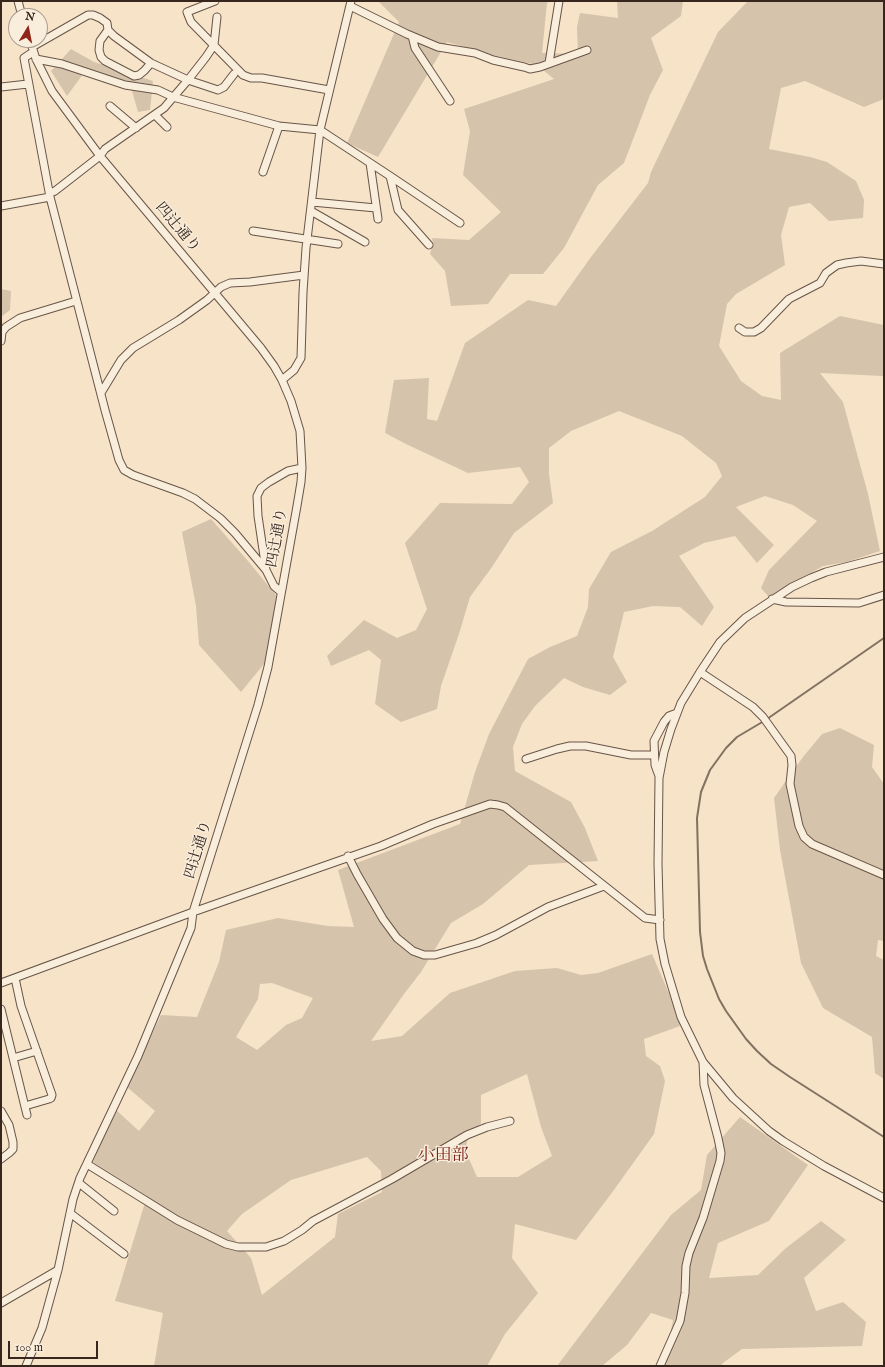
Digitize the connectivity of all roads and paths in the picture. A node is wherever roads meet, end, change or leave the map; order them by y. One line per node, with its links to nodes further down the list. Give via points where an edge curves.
1 (215, 1): 8 (street, via 187,12 191,22)
2 (559, 1): 14 (street)
3 (351, 4): 6 (street); 19 (street)
4 (217, 17): 8 (street)
5 (108, 30): 7 (street, via 107,23 88,15); 13 (street); 13 (street, via 100,41 99,50 105,61 134,76 139,75)
6 (412, 36): 14 (street, via 438,47 474,53 524,68 530,69); 21 (street, via 415,48)
7 (48, 37)
8 (214, 45): 16 (street); 19 (street, via 243,74 251,78)
9 (31, 48): 17 (street, via 24,58)
10 (33, 48): 12 (street, 四辻通り)
11 (587, 50): 14 (street)
12 (36, 59): 20 (street, via 62,64 124,85 158,90); 28 (street, 四辻通り, via 52,91)
13 (151, 63): 16 (street)
14 (549, 63)
15 (234, 74): 16 (street, via 224,87 218,90)
16 (188, 80): 20 (street)
17 (28, 84): 18 (street); 32 (street)
18 (1, 87)
19 (329, 90): 27 (street)
20 (173, 97): 23 (street); 24 (street)
21 (450, 101)
22 (110, 106): 26 (street)
23 (155, 115): 25 (street); 26 (street)
24 (279, 126): 27 (street); 30 (street)
25 (167, 127)
26 (136, 128): 28 (street, via 105,149)
27 (320, 130): 29 (street); 33 (street)
28 (100, 156): 32 (street); 46 (street, 四辻通り)
29 (370, 163): 31 (street); 35 (street)
30 (263, 172)
31 (390, 176): 38 (street); 43 (street, via 398,210)
32 (50, 195): 34 (street); 47 (street)
33 (312, 202): 35 (street); 36 (street)
34 (1, 206)
35 (376, 208): 37 (street)
36 (311, 211): 40 (street); 41 (street)
37 (378, 218)
38 (460, 223)
39 (253, 231): 40 (street)
40 (307, 239): 42 (street); 45 (street)
41 (365, 242)
42 (338, 244)
43 (429, 245)
44 (884, 264): 48 (street, via 860,261 837,266 826,273 820,283 790,299 761,328 754,332 745,332)
45 (304, 275): 46 (street, via 230,283); 50 (street, via 301,358 294,370)
46 (214, 293): 50 (street, 四辻通り, via 261,348); 51 (street, via 179,320 133,348 121,360)
47 (76, 301): 49 (street, via 20,318 6,327 2,332); 51 (street)
48 (739, 328)
49 (1, 341)
50 (282, 380): 52 (street, 四辻通り, via 300,431)
51 (100, 393): 54 (street, via 124,470 143,480 168,487 195,499 235,533)
52 (302, 468): 54 (street, via 288,471 269,482 261,488 257,496); 55 (street, 四辻通り)
53 (884, 558): 57 (street, via 811,578)
54 (266, 570): 55 (street, via 274,586)
55 (281, 592): 66 (street, 四辻通り, via 268,667 258,705)
56 (884, 595): 57 (street, via 859,603 786,602)
57 (772, 599): 58 (street, via 745,618 720,642)
58 (700, 672): 59 (street); 64 (street, via 763,717 791,756 790,784 799,826 804,837 812,844)
59 (677, 713): 60 (street, via 669,716 659,730 654,740); 62 (street, via 664,752)
60 (654, 755): 61 (street, via 632,755 586,746 570,746); 62 (street)
61 (526, 759)
62 (659, 778): 67 (street)
63 (348, 856): 65 (street, via 490,804 505,807); 65 (street, via 382,919 397,938 413,951 424,955 436,955 477,943 548,907); 66 (street)
64 (884, 875)
65 (604, 886): 67 (street, via 645,918)
66 (193, 912): 68 (street); 79 (street, 四辻通り, via 191,928 156,1014)
67 (660, 920): 73 (street, via 660,938 673,995)
68 (16, 978): 69 (street); 71 (street, via 21,1006)
69 (1, 983)
70 (1, 1009): 72 (street)
71 (37, 1051): 72 (street); 74 (street, via 52,1095 49,1099)
72 (13, 1058): 74 (street)
73 (703, 1062): 81 (street, via 743,1108 778,1138); 88 (street, via 704,1085 718,1138 720,1161 703,1218 689,1253 680,1321)
74 (25, 1106): 76 (street)
75 (1, 1111): 78 (street, via 9,1125 13,1142 13,1149)
76 (27, 1115)
77 (510, 1121): 79 (street, via 467,1135 313,1221 284,1241 266,1247 238,1247 226,1244 177,1220)
78 (1, 1159)
79 (88, 1164): 80 (street, 四辻通り)
80 (79, 1183): 82 (street); 83 (street, 四辻通り)
81 (884, 1198)
82 (114, 1211)
83 (70, 1213): 84 (street); 85 (street, 四辻通り)
84 (124, 1254)
85 (58, 1270): 86 (street); 87 (street, 四辻通り, via 42,1328)
86 (1, 1303)
87 (26, 1366)
88 (660, 1366)

